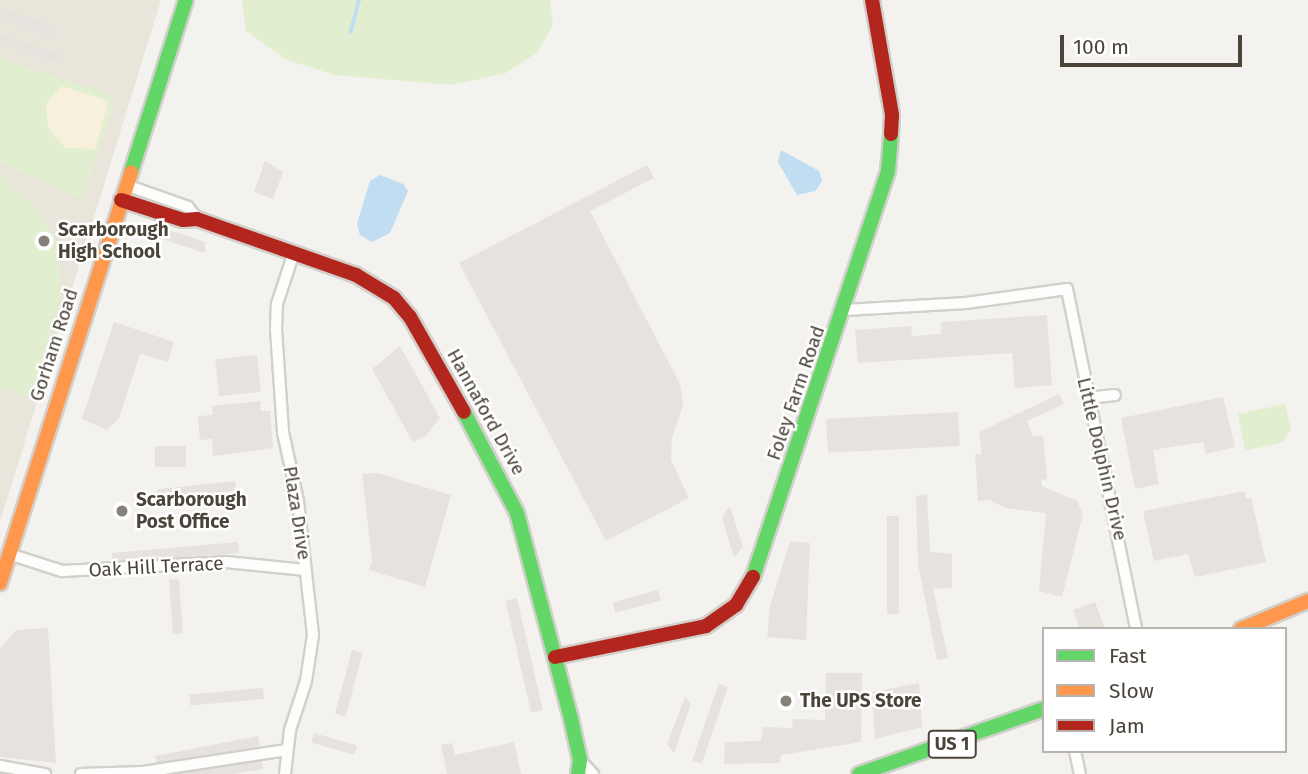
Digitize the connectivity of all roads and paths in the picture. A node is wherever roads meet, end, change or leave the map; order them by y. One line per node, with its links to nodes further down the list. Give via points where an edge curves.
1 (186, 0): 3 (street, Gorham Road)
2 (872, 0): 7 (street, Foley Farm Road, via 889,89 892,142 888,171)
3 (126, 185): 4 (street, Gorham Road); 5 (street, Hannaford Drive, via 188,207)
4 (121, 200): 5 (street, Hannaford Drive, via 183,220); 10 (street, Gorham Road)
5 (197, 219): 6 (street, Hannaford Drive)
6 (294, 252): 11 (street, Plaza Drive, via 277,303 276,329 283,432); 16 (street, Hannaford Drive, via 371,282 410,317 509,493)
7 (845, 310): 9 (street, Little Dolphin Drive, via 966,303 1067,289); 16 (street, Foley Farm Road, via 764,554 736,605 695,629)
8 (1115, 395): 9 (street)
9 (1087, 398): 14 (street, Little Dolphin Drive)
10 (9, 554): 11 (street, Oak Hill Terrace, via 62,571 226,562); 12 (street, Gorham Road)
11 (306, 570): 18 (street, Plaza Drive, via 312,651)
12 (0, 583)
13 (1308, 601): 15 (street)
14 (1136, 627)
15 (1246, 627)
16 (555, 657): 21 (street, Hannaford Drive)
17 (1042, 710): 26 (street, US 1, via 944,748)
18 (286, 750): 23 (street, via 155,770); 24 (street, Plaza Drive)
19 (1075, 753): 27 (street)
20 (0, 766): 22 (street)
21 (579, 767): 25 (street, Hannaford Drive)
22 (45, 774)
23 (81, 774)
24 (285, 774)
25 (593, 774)
26 (859, 774)
27 (1080, 774)

